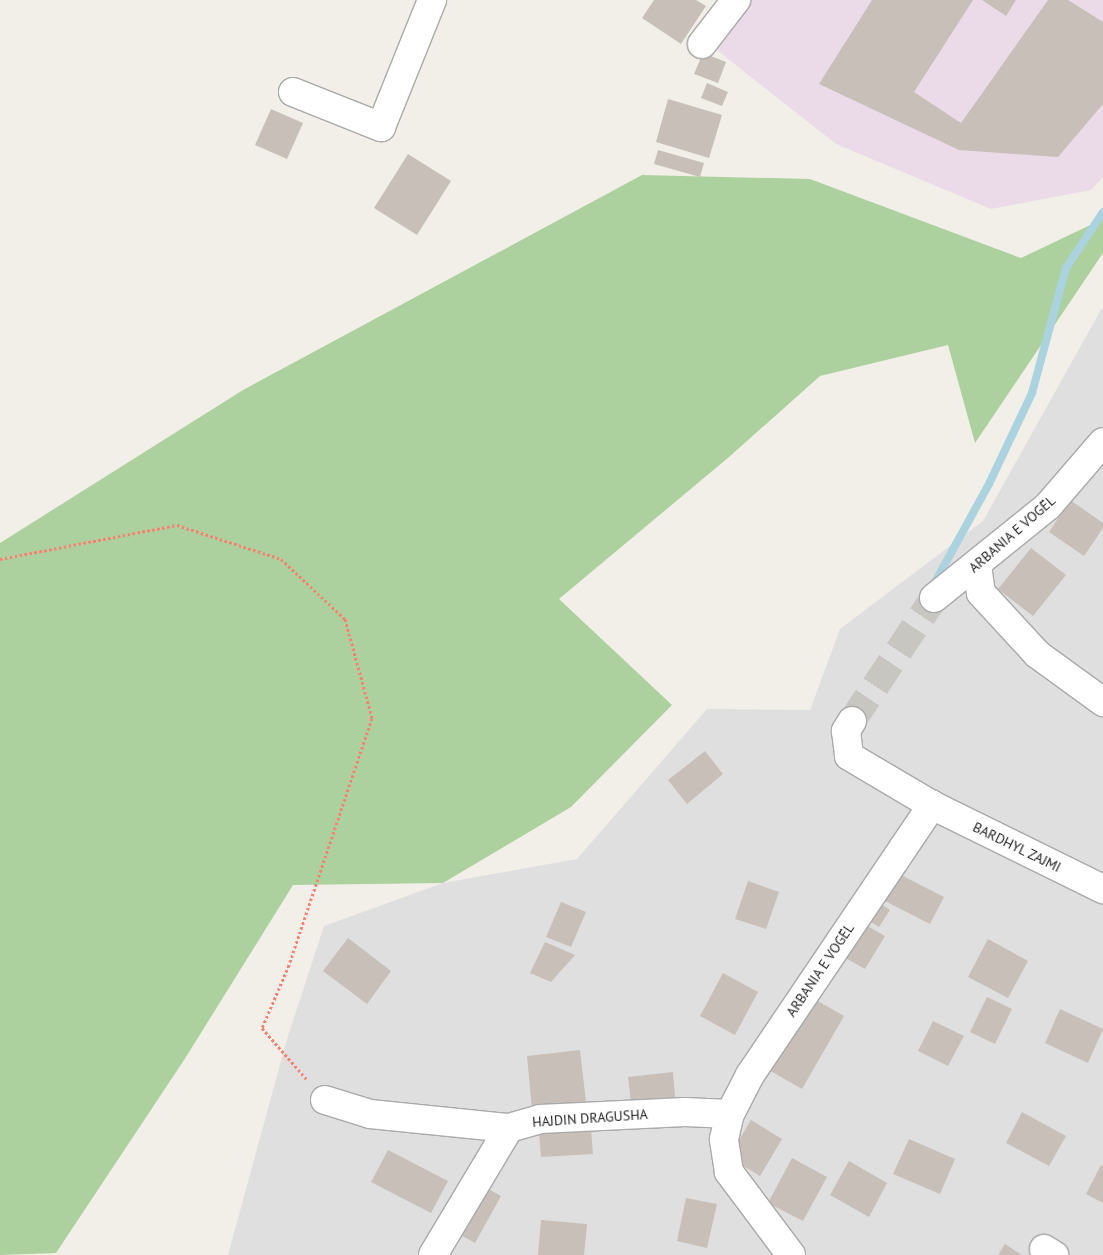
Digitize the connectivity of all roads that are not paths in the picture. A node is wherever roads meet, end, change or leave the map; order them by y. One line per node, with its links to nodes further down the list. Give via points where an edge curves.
1 (432, 0): 4 (street, via 381,127)
2 (736, 0): 3 (street)
3 (702, 44)
4 (293, 92)
5 (1103, 442): 6 (street, ARBANIA E VOGËL, via 1048,506)
6 (978, 565): 7 (street, ARBANIA E VOGËL); 8 (street, via 981,593 1036,654)
7 (934, 598)
8 (1103, 702)
9 (852, 721): 10 (street, via 846,731 849,756)
10 (932, 805): 11 (street, BARDHYL ZAJMI); 13 (street, ARBANIA E VOGËL, via 756,1067)
11 (1103, 889)
12 (325, 1100): 14 (street, via 370,1114)
13 (730, 1114): 14 (street, HAJDIN DRAGUSHA, via 685,1112 540,1119); 16 (street, ARBANIA E VOGËL, via 724,1139 729,1172)
14 (509, 1128): 15 (street)
15 (433, 1255)
16 (791, 1255)

